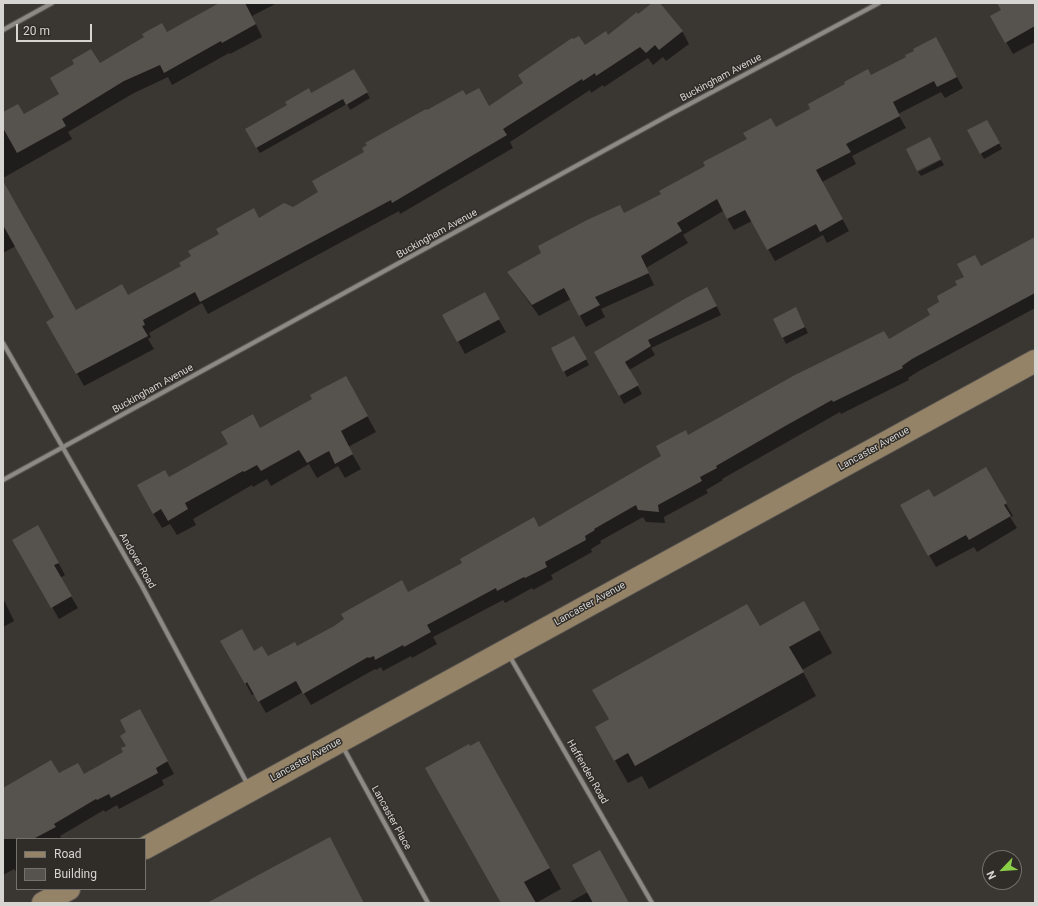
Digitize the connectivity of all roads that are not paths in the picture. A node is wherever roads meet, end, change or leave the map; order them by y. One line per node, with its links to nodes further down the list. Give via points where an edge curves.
1 (52, 3): 3 (street)
2 (879, 3): 6 (street, Buckingham Avenue)
3 (3, 30)
4 (3, 343): 6 (street, Andover Road)
5 (1035, 361): 8 (street, Lancaster Avenue)
6 (63, 447): 7 (street, Buckingham Avenue); 10 (street, Andover Road, via 142,586)
7 (3, 480)
8 (506, 650): 9 (street, Lancaster Avenue); 15 (street, Haffenden Road)
9 (340, 742): 10 (street, Lancaster Avenue); 14 (street, Lancaster Place)
10 (251, 791): 11 (street, Lancaster Avenue)
11 (146, 847)
12 (67, 890): 13 (street)
13 (43, 903)
14 (428, 903)
15 (652, 903)

